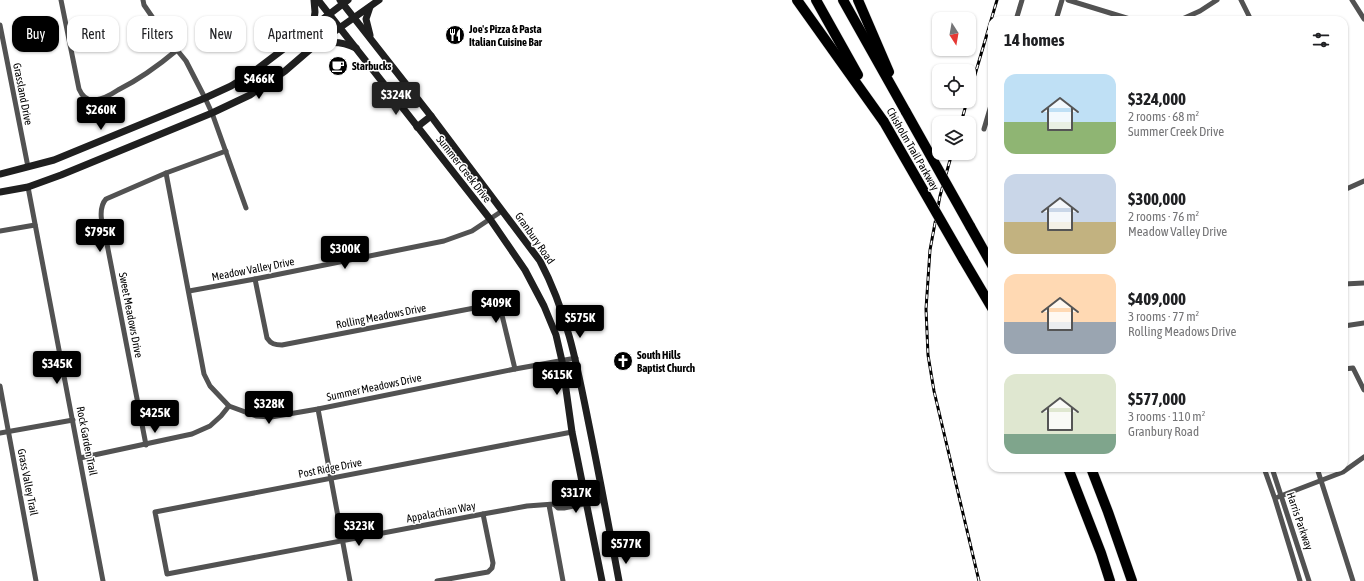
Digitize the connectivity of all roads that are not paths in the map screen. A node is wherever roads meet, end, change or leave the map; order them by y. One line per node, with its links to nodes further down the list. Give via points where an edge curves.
1 (61, 0): 35 (street, via 82,96 95,100 110,95 134,82)
2 (143, 0): 19 (street)
3 (314, 0): 20 (main road)
4 (318, 0): 18 (main road, Summer Creek Drive)
5 (379, 0): 17 (main road)
6 (797, 0): 43 (highway)
7 (816, 0): 43 (highway, Chisholm Trail Parkway)
8 (843, 0): 40 (highway, Chisholm Trail Parkway)
9 (858, 0): 40 (highway)
10 (1022, 0): 22 (street)
11 (1062, 0): 23 (street)
12 (1068, 0): 24 (street)
13 (1217, 0): 25 (street)
14 (1241, 0): 26 (street)
15 (1352, 0): 28 (street)
16 (344, 1): 18 (main road); 27 (main road, Summer Creek Drive)
17 (371, 5): 27 (main road); 32 (main road, via 366,22)
18 (329, 14): 21 (main road); 30 (main road, Summer Creek Drive)
19 (152, 16)
20 (314, 16)
21 (326, 16)
22 (1017, 16)
23 (1057, 16)
24 (1120, 16)
25 (1189, 16)
26 (1249, 16)
27 (354, 18): 30 (main road); 32 (main road, Summer Creek Drive)
28 (1364, 19)
29 (0, 25): 48 (street, Grassland Drive)
30 (340, 28): 31 (main road); 34 (main road, Summer Creek Drive)
31 (337, 30)
32 (371, 39): 42 (main road, Summer Creek Drive)
33 (337, 42): 34 (main road)
34 (357, 48): 45 (main road, Summer Creek Drive)
35 (175, 52)
36 (179, 52): 39 (street)
37 (279, 52): 39 (main road, via 252,73)
38 (307, 52): 41 (main road, via 250,95)
39 (205, 98): 41 (street); 48 (main road, via 54,160)
40 (906, 112): 60 (highway, Chisholm Trail Parkway, bridge)
41 (212, 113): 47 (street); 52 (main road)
42 (431, 116): 45 (main road); 56 (main road, Summer Creek Drive)
43 (884, 122): 65 (highway, Chisholm Trail Parkway, bridge)
44 (988, 123): 46 (street)
45 (417, 127): 57 (main road, Summer Creek Drive)
46 (984, 129)
47 (226, 151): 49 (street, Sweet Meadows Drive); 55 (street)
48 (28, 167): 50 (main road)
49 (166, 173): 64 (street, Summer Meadows Drive); 80 (street, Sweet Meadows Drive, via 106,199 101,205)
50 (0, 174)
51 (1364, 180): 53 (street)
52 (28, 187): 54 (main road); 58 (street, Rock Garden Trail)
53 (1348, 188)
54 (0, 192)
55 (246, 208)
56 (502, 211): 57 (street, Meadow Valley Drive); 68 (main road, Granbury Road, via 540,261 552,284)
57 (490, 219): 61 (street, Meadow Valley Drive, via 472,231 444,242); 69 (main road, via 525,270 544,306 556,335)
58 (35, 225): 59 (street); 76 (street, Rock Garden Trail)
59 (0, 231)
60 (988, 258)
61 (255, 280): 64 (street, Meadow Valley Drive); 70 (street, Rolling Meadows Drive, via 267,338 275,346 490,305 501,311)
62 (1364, 283): 63 (street)
63 (1348, 284)
64 (189, 291): 74 (street, Summer Meadows Drive, via 204,374 210,386)
65 (988, 301)
66 (1364, 323): 67 (street)
67 (1348, 325)
68 (576, 358): 69 (street, Summer Meadows Drive); 92 (main road, Granbury Road)
69 (562, 361): 70 (street, Summer Meadows Drive); 78 (main road)
70 (516, 368): 75 (street, Summer Meadows Drive)
71 (1348, 369): 73 (street, via 1353,368)
72 (0, 386): 77 (street, Grass Valley Trail)
73 (1364, 390)
74 (229, 406): 75 (street, Summer Meadows Drive, via 256,416 271,417); 80 (street, via 210,426 192,434)
75 (318, 409): 90 (street)
76 (73, 420): 77 (street); 81 (street, Rock Garden Trail)
77 (8, 432): 79 (street); 102 (street, Grass Valley Trail)
78 (572, 432): 90 (street, Post Ridge Drive); 93 (main road)
79 (0, 433)
80 (146, 445): 81 (street)
81 (80, 458): 103 (street, Rock Garden Trail)
82 (1364, 458): 83 (street)
83 (1348, 469)
84 (1070, 472): 109 (highway)
85 (1093, 472): 110 (highway)
86 (1265, 472): 95 (street, Harris Parkway)
87 (1273, 472): 94 (street, Harris Parkway)
88 (1319, 472): 91 (street)
89 (1343, 472): 91 (street)
90 (330, 478): 100 (street); 101 (street, Post Ridge Drive, via 155,512)
91 (1322, 481): 94 (street); 113 (street)
92 (602, 490): 93 (street, Appalachian Way); 96 (main road, Granbury Road)
93 (584, 494): 97 (main road); 98 (street, Appalachian Way, via 557,500)
94 (1281, 496): 95 (street); 112 (street, Harris Parkway)
95 (1275, 499): 111 (street, Harris Parkway)
96 (604, 500): 97 (street, Appalachian Way); 108 (main road, Granbury Road)
97 (586, 503): 98 (street, Appalachian Way, via 558,508); 107 (main road)
98 (551, 505): 99 (street, Appalachian Way, via 527,506); 106 (street)
99 (483, 514): 100 (street, Appalachian Way); 105 (street, via 492,568 488,572)
100 (342, 542): 101 (street, Appalachian Way); 104 (street)
101 (166, 574)
102 (36, 581)
103 (103, 581)
104 (350, 581)
105 (437, 581)
106 (563, 581)
107 (602, 581)
108 (619, 581)
109 (1110, 581)
110 (1132, 581)
111 (1300, 581)
112 (1309, 581)
113 (1353, 581)

